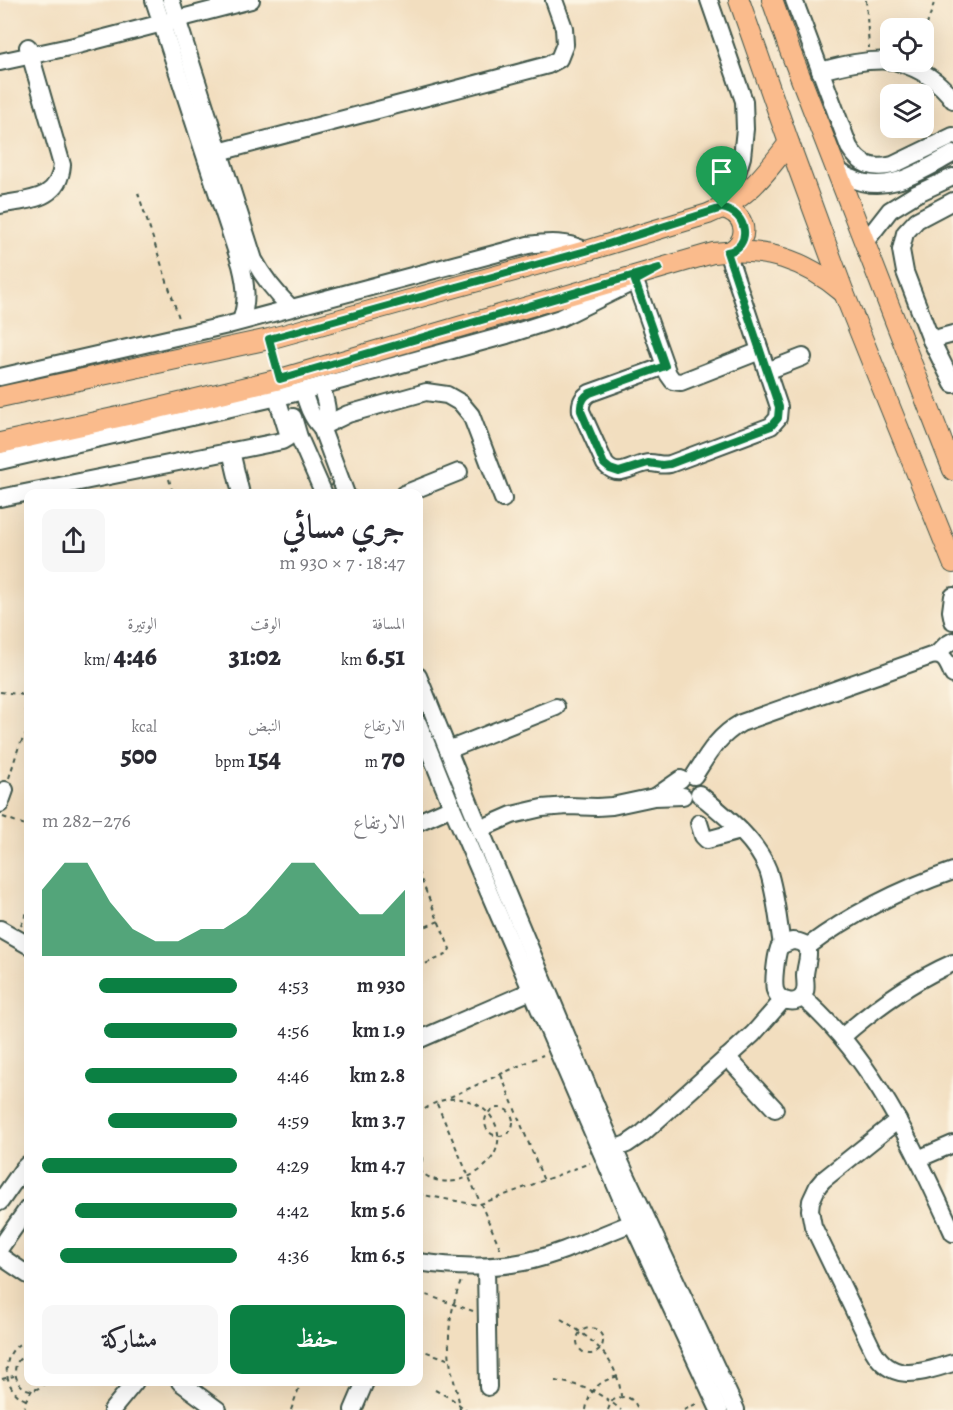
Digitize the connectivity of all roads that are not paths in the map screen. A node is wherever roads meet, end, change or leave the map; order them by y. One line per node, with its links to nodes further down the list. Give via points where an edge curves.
1 (216, 0): 8 (street)
2 (251, 0): 8 (street)
3 (554, 0): 18 (street, via 565,44 559,59 549,64)
4 (709, 0): 24 (street, via 744,101 742,157)
5 (739, 0): 16 (main road)
6 (772, 0): 20 (main road)
7 (794, 0): 13 (street)
8 (166, 11): 9 (street); 18 (street); 32 (street, via 245,281)
9 (30, 51): 10 (street); 12 (street); 23 (street, via 62,165 61,176 48,193)
10 (0, 53)
11 (880, 60): 13 (street)
12 (0, 62)
13 (820, 71): 17 (street, via 849,147 862,162 883,168)
14 (923, 72): 15 (street)
15 (953, 100)
16 (789, 143): 24 (main road, via 748,191); 30 (main road)
17 (951, 146): 19 (street)
18 (219, 152): 31 (street, via 254,260 262,276)
19 (929, 167): 20 (street, via 889,184 851,179); 21 (street)
20 (835, 168): 25 (main road)
21 (945, 180): 25 (street, via 890,210)
22 (953, 201): 34 (street, via 917,220 905,233 901,250 904,272)
23 (0, 205)
24 (722, 208): 26 (main road); 27 (main road, via 737,215 744,231 740,243)
25 (865, 242): 49 (main road)
26 (586, 251): 31 (street, via 569,244 528,245); 43 (main road, via 269,339)
27 (729, 252): 28 (main road); 30 (main road, via 766,253 800,263); 35 (street)
28 (659, 268): 29 (street); 42 (main road)
29 (635, 281): 37 (street); 41 (street, via 560,318)
30 (844, 292): 59 (main road)
31 (291, 308): 32 (street)
32 (241, 321): 39 (street)
33 (953, 334): 34 (street)
34 (931, 340): 40 (street)
35 (760, 351): 37 (street, via 677,382 670,378); 38 (street)
36 (803, 357): 38 (street)
37 (665, 366): 38 (street, via 583,398 581,411 604,464 610,469 619,472 648,463 670,464 771,426 780,413)
38 (767, 371)
39 (0, 376)
40 (953, 384)
41 (321, 386): 42 (street); 45 (street, via 327,417)
42 (288, 390): 44 (main road); 45 (street); 47 (street, via 287,438); 53 (street, via 293,420)
43 (0, 397)
44 (152, 418): 46 (main road); 48 (street)
45 (321, 427): 54 (street); 57 (street, via 348,414 426,392 447,395 471,415)
46 (0, 443)
47 (231, 451): 51 (street); 52 (street)
48 (0, 461)
49 (953, 470)
50 (459, 472): 55 (street)
51 (97, 486)
52 (240, 489)
53 (322, 489)
54 (344, 489)
55 (416, 489)
56 (0, 498): 58 (street)
57 (503, 499)
58 (24, 501)
59 (953, 563)
60 (953, 596): 61 (street)
61 (953, 621)
62 (953, 641): 63 (street, via 946,645)
63 (947, 663): 68 (street, via 741,723 716,743)
64 (423, 688): 67 (street)
65 (556, 707): 67 (street)
66 (423, 735): 69 (street)
67 (448, 750): 72 (street)
68 (689, 786): 72 (street, via 612,806 542,808); 73 (street)
69 (452, 807): 70 (street); 80 (street)
70 (423, 820)
71 (699, 823): 73 (street, via 707,840)
72 (480, 829): 89 (street)
73 (740, 831): 77 (street, via 767,868)
74 (953, 871): 78 (street, via 877,904)
75 (0, 929): 76 (street)
76 (22, 941)
77 (782, 945): 78 (street, via 796,941); 82 (street, via 775,987)
78 (807, 947): 81 (street, via 806,988)
79 (953, 963): 83 (street, via 896,994)
80 (531, 991): 84 (street); 89 (street)
81 (802, 997): 82 (street); 83 (street)
82 (783, 1000): 85 (street)
83 (842, 1037): 87 (street)
84 (423, 1038)
85 (727, 1057): 86 (street); 89 (street, via 643,1133)
86 (775, 1109)
87 (898, 1120): 91 (street); 102 (street, via 823,1180 814,1193 811,1218 881,1361 892,1370 913,1374)
88 (953, 1144): 91 (street)
89 (609, 1154): 95 (street); 111 (street)
90 (953, 1157): 91 (street)
91 (921, 1164): 96 (street)
92 (24, 1168): 93 (street)
93 (0, 1202)
94 (24, 1214): 97 (street)
95 (632, 1223): 100 (street, via 561,1251 524,1262); 107 (street)
96 (953, 1233)
97 (0, 1248)
98 (0, 1256): 101 (street)
99 (423, 1263): 100 (street)
100 (486, 1267): 106 (street)
101 (24, 1272)
102 (953, 1363)
103 (132, 1386): 108 (street)
104 (185, 1386): 109 (street)
105 (363, 1386): 110 (street)
106 (488, 1387)
107 (716, 1403)
108 (112, 1410)
109 (218, 1410)
110 (353, 1410)
111 (736, 1410)

